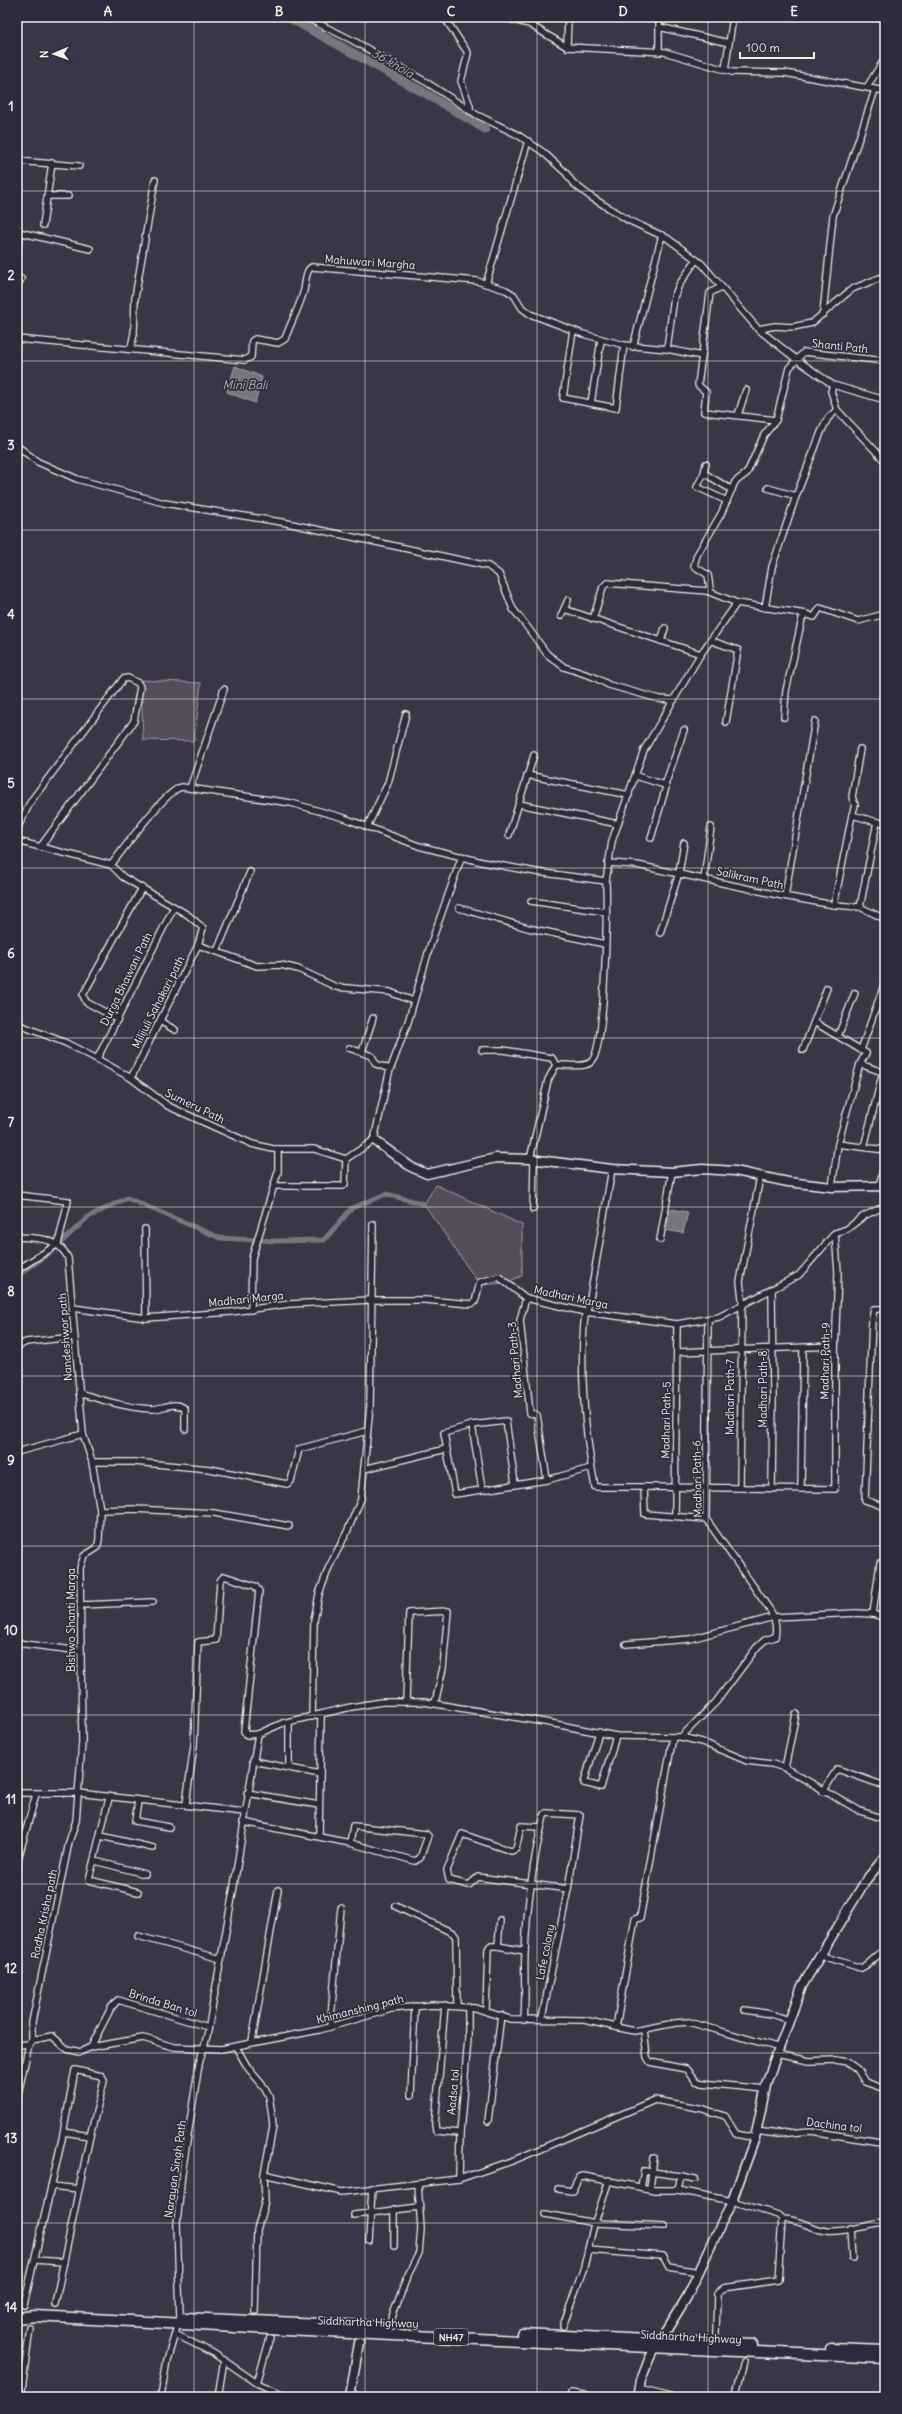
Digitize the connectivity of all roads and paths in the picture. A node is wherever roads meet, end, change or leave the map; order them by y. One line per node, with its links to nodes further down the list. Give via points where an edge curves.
1 (305, 17): 16 (street, via 426,82)
2 (444, 17): 16 (street, via 468,53 461,81)
3 (501, 17): 9 (street, via 529,24)
4 (568, 17): 9 (street)
5 (660, 17): 7 (street)
6 (733, 17): 8 (street)
7 (659, 27): 8 (street); 10 (street)
8 (729, 42): 12 (street)
9 (567, 47): 10 (street)
10 (659, 52): 12 (street)
11 (885, 58): 13 (street)
12 (725, 70): 13 (street, via 785,73)
13 (866, 87): 14 (street)
14 (875, 90): 15 (street); 34 (street, via 833,216)
15 (885, 91)
16 (470, 111): 17 (street)
17 (528, 142): 25 (street, via 566,172 573,183 591,197 628,220); 31 (street)
18 (17, 161): 19 (street)
19 (52, 163): 20 (street); 22 (street)
20 (79, 166)
21 (155, 180): 41 (street, via 135,298)
22 (48, 196): 23 (street); 24 (street)
23 (68, 196)
24 (43, 225)
25 (662, 235): 28 (street); 40 (street)
26 (17, 249): 27 (street, via 20,235 23,233)
27 (90, 249)
28 (696, 260): 33 (street); 42 (street, via 674,297)
29 (885, 276): 34 (street, via 852,289)
30 (21, 279): 32 (street)
31 (486, 284): 36 (street, Mahuwari Margha, via 510,293 530,314); 41 (street, Mahuwari Margha, via 462,279 312,268 308,272 301,301 285,339 278,343 255,339 252,341 249,359)
32 (17, 285)
33 (721, 287): 35 (street); 43 (street, via 710,292)
34 (823, 314): 35 (street, via 812,323 793,328 775,326)
35 (758, 329): 44 (street)
36 (573, 330): 38 (street, Mahuwari Margha); 49 (street, via 563,398)
37 (17, 338): 41 (street, Mahuwari Margha)
38 (601, 340): 39 (street, Mahuwari Margha); 49 (street)
39 (624, 345): 40 (street, Mahuwari Margha); 49 (street, via 616,408)
40 (632, 347): 42 (street, Mahuwari Margha)
41 (131, 348)
42 (667, 349): 43 (street, Mahuwari Margha)
43 (702, 356): 51 (street, via 698,385 706,392 704,412)
44 (796, 359): 45 (street, Shanti Path, via 804,352); 46 (street); 52 (street, via 788,368)
45 (885, 361)
46 (833, 385): 48 (street); 50 (street, via 831,391)
47 (746, 390): 51 (street)
48 (885, 400)
49 (592, 403)
50 (837, 410): 54 (street); 59 (street, via 828,418 822,430)
51 (738, 415): 52 (street)
52 (776, 420): 58 (street, via 764,435 747,474 735,482)
53 (17, 446): 75 (street, via 38,462 77,479 164,504 287,523 488,566 499,574 513,609 547,654 564,667 609,685 659,699)
54 (885, 460)
55 (706, 464): 56 (street)
56 (704, 473): 58 (street); 60 (street, via 698,487)
57 (768, 488): 59 (street)
58 (732, 490): 60 (street)
59 (796, 496): 64 (street, via 772,566)
60 (727, 501): 61 (street, via 697,555 694,566 708,575 710,588)
61 (707, 591): 63 (street); 69 (street, via 607,583 603,587)
62 (568, 600): 65 (street)
63 (737, 603): 64 (street); 72 (street)
64 (765, 608): 66 (street)
65 (564, 609): 68 (street); 69 (street)
66 (806, 614): 67 (street, via 814,617 820,608 858,621); 77 (street, via 802,618 786,691)
67 (885, 614)
68 (561, 616)
69 (593, 619): 71 (street)
70 (665, 628): 71 (street)
71 (661, 641): 73 (street)
72 (712, 641): 73 (street); 79 (street, via 738,650)
73 (701, 654): 75 (street)
74 (224, 689): 86 (street)
75 (674, 700): 84 (street, via 644,750)
76 (406, 714): 93 (street, via 388,783)
77 (784, 717)
78 (815, 721): 109 (street)
79 (726, 722)
80 (684, 730): 85 (street)
81 (860, 748): 89 (street, via 852,797 855,805)
82 (534, 755): 83 (street)
83 (527, 775): 87 (street); 88 (street)
84 (636, 776): 85 (street); 87 (street)
85 (665, 785): 97 (street)
86 (190, 788): 93 (street, via 291,803); 103 (street, via 179,787 170,793)
87 (629, 795): 92 (street)
88 (519, 804): 92 (street); 96 (street)
89 (852, 815): 90 (street); 111 (street)
90 (877, 822): 91 (street); 113 (street)
91 (885, 823)
92 (618, 824): 102 (street)
93 (367, 827): 101 (street, via 419,846)
94 (711, 827): 106 (street)
95 (17, 829): 100 (street, via 31,801 123,679 128,678 138,683 140,687 134,722)
96 (509, 835)
97 (651, 838)
98 (17, 840): 100 (street)
99 (684, 843): 105 (street)
100 (41, 846): 103 (street)
101 (462, 856): 107 (street, via 508,868); 124 (street)
102 (608, 863): 105 (street, Salikram Path, via 637,865); 107 (street)
103 (111, 865): 108 (street, via 123,877)
104 (250, 872): 120 (street)
105 (679, 873): 106 (street, Salikram Path); 117 (street)
106 (704, 879): 109 (street, Salikram Path)
107 (606, 881): 115 (street)
108 (142, 888): 112 (street); 126 (street, via 83,995 86,1002)
109 (785, 896): 111 (street, Salikram Path)
110 (531, 901): 115 (street)
111 (834, 905): 113 (street, Salikram Path)
112 (174, 907): 119 (street, Milijuli Sahakari path, via 203,928); 126 (street, Durga Bhawani Path)
113 (860, 907): 116 (street, Salikram Path)
114 (459, 908): 118 (street, via 528,928)
115 (606, 912): 118 (street)
116 (885, 919)
117 (660, 933)
118 (605, 944): 139 (street, via 599,1047 591,1062 585,1065)
119 (198, 945): 120 (street); 127 (street, Milijuli Sahakari path)
120 (217, 950): 124 (street, via 257,966 281,965 298,969 336,987 390,992)
121 (885, 982): 135 (street)
122 (827, 988): 128 (street)
123 (855, 993): 131 (street)
124 (413, 1001): 140 (street)
125 (373, 1018): 136 (street)
126 (118, 1019): 137 (street, Durga Bhawani Path)
127 (160, 1021): 130 (street); 142 (street, Milijuli Sahakari path)
128 (814, 1022): 131 (street); 134 (street)
129 (17, 1024): 137 (street, Sumeru Path, via 66,1043)
130 (175, 1030)
131 (838, 1036): 135 (street)
132 (349, 1048): 136 (street)
133 (482, 1050): 139 (street, via 507,1050 552,1058)
134 (803, 1050)
135 (861, 1050): 138 (street, via 866,1053)
136 (362, 1052): 140 (street, via 372,1056 378,1065)
137 (97, 1059): 142 (street, Sumeru Path)
138 (860, 1064): 141 (street); 144 (street)
139 (556, 1065): 149 (street, via 548,1080)
140 (390, 1070): 143 (street)
141 (884, 1072): 145 (street)
142 (130, 1078): 146 (street, Sumeru Path, via 173,1109 252,1144)
143 (374, 1140): 148 (street); 149 (street, via 411,1167 427,1174 496,1158)
144 (838, 1144): 145 (street); 155 (street)
145 (864, 1147): 147 (street)
146 (278, 1149): 148 (street, Sumeru Path, via 314,1149); 154 (street, via 278,1172)
147 (885, 1150)
148 (346, 1159): 154 (street, via 343,1186)
149 (532, 1160): 151 (street); 159 (street)
150 (885, 1162): 156 (street)
151 (612, 1169): 152 (street); 174 (street, via 589,1304)
152 (672, 1172): 153 (street, via 702,1169); 164 (street)
153 (760, 1176): 155 (street); 170 (street, Madhari Path-7, via 740,1282)
154 (274, 1186): 173 (street, via 252,1258)
155 (832, 1187): 156 (street)
156 (882, 1187)
157 (17, 1195): 165 (street, via 68,1201)
158 (885, 1206): 162 (street, Madhari Marga)
159 (533, 1209)
160 (373, 1224): 169 (street)
161 (145, 1229): 175 (street)
162 (835, 1233): 167 (street, Madhari Marga, via 799,1275); 179 (street, Madhari Path-9, via 838,1272)
163 (17, 1237): 165 (street, via 43,1239)
164 (660, 1240)
165 (58, 1244): 166 (street); 171 (street, Nandeshwor path, via 68,1258)
166 (17, 1270)
167 (772, 1289): 170 (street, Madhari Marga); 181 (street, Madhari Path-8)
168 (526, 1298): 169 (street, Madhari Marga, via 499,1277 480,1282 475,1302 471,1304 425,1300); 174 (street, Madhari Marga); 196 (street, Madhari Path-3, via 520,1320 530,1413 537,1415)
169 (371, 1300): 173 (street, Madhari Marga, via 295,1304); 189 (street, via 371,1376)
170 (743, 1306): 176 (street, Madhari Marga, via 725,1315); 182 (street, Madhari Path-7)
171 (73, 1308): 175 (street, Madhari Marga); 178 (street, Nandeshwor path)
172 (885, 1309): 205 (street, via 874,1309 872,1319 865,1500)
173 (251, 1310): 175 (street, Madhari Marga)
174 (585, 1312): 177 (street, Madhari Marga); 194 (street, via 584,1421)
175 (146, 1318)
176 (708, 1319): 177 (street, Madhari Marga); 184 (street, Madhari Path-6)
177 (677, 1324): 185 (street, Madhari Path-5)
178 (74, 1337): 180 (street, via 26,1342); 186 (street, Nandeshwor path)
179 (835, 1346): 183 (street); 204 (street, Madhari Path-9, via 835,1489)
180 (17, 1347)
181 (773, 1348): 182 (street); 183 (street); 203 (street, Madhari Path-8)
182 (741, 1349): 184 (street); 201 (street, Madhari Path-7)
183 (803, 1349): 204 (street)
184 (709, 1350): 185 (street); 200 (street, Madhari Path-6)
185 (677, 1352): 199 (street, Madhari Path-5)
186 (79, 1393): 188 (street, via 124,1406 153,1409 179,1406 184,1409); 190 (street, Nandeshwor path)
187 (472, 1425): 191 (street, via 445,1432); 197 (street, via 506,1421); 202 (street)
188 (185, 1429)
189 (367, 1431): 193 (street, via 299,1449 291,1481 287,1484 210,1469 134,1462); 195 (street)
190 (83, 1434): 192 (street); 193 (street, Bishwo Shanti Marga)
191 (446, 1449): 195 (street); 202 (street, via 455,1494)
192 (17, 1452)
193 (92, 1462): 206 (street, Bishwo Shanti Marga)
194 (591, 1468): 196 (street); 198 (street, via 595,1487)
195 (364, 1469): 223 (street, via 359,1507 326,1574 315,1611)
196 (547, 1480): 197 (street)
197 (516, 1484): 202 (street)
198 (644, 1487): 199 (street); 207 (street, via 645,1514)
199 (674, 1488): 200 (street); 207 (street, Madhari Path-5)
200 (706, 1488): 201 (street); 208 (street, Madhari Path-6)
201 (740, 1488): 203 (street)
202 (482, 1489)
203 (772, 1489): 204 (street)
204 (801, 1489)
205 (885, 1507)
206 (100, 1510): 209 (street, via 214,1513); 212 (street, Bishwo Shanti Marga, via 100,1540 97,1548 81,1561)
207 (674, 1516): 208 (street)
208 (706, 1519): 214 (street, Madhari Path-6)
209 (289, 1526)
210 (880, 1562): 213 (street)
211 (153, 1602): 212 (street)
212 (80, 1605): 218 (street, Bishwo Shanti Marga)
213 (873, 1614): 214 (street, via 805,1614); 215 (street)
214 (774, 1617): 217 (street, via 690,1639); 230 (street, via 775,1637 765,1640 757,1647 716,1702)
215 (885, 1618)
216 (17, 1643): 218 (street)
217 (626, 1644)
218 (81, 1651): 238 (street, Bishwo Shanti Marga, via 82,1742)
219 (406, 1701): 220 (street); 220 (street, via 409,1613 448,1611 443,1668); 222 (street, via 368,1704)
220 (435, 1703): 226 (street)
221 (796, 1714): 233 (street)
222 (321, 1715): 223 (street); 234 (street)
223 (312, 1717): 224 (street)
224 (289, 1722): 227 (street); 232 (street)
225 (615, 1729): 228 (street)
226 (598, 1732): 228 (street); 228 (street, via 584,1783 600,1787)
227 (258, 1734): 231 (street, Narayan Singh Path); 243 (street, via 247,1735 244,1731 259,1591 255,1586 224,1576 220,1581 216,1640 198,1642 194,1745)
228 (614, 1736): 229 (street)
229 (673, 1737): 230 (street); 283 (street, via 640,1918 635,1919)
230 (681, 1737): 233 (street, via 702,1742 747,1762)
231 (253, 1761): 232 (street); 239 (street, Narayan Singh Path)
232 (289, 1767): 234 (street)
233 (785, 1768): 236 (street)
234 (320, 1774): 244 (street)
235 (885, 1786): 236 (street, via 837,1769)
236 (822, 1792): 246 (street, via 860,1811)
237 (17, 1793): 240 (street)
238 (78, 1793): 240 (street); 241 (street); 286 (street, Radha Krisha path, via 76,1821 69,1842 32,2022)
239 (247, 1793): 244 (street); 245 (street, Narayan Singh Path)
240 (36, 1794): 256 (street)
241 (109, 1798): 242 (street); 250 (street)
242 (138, 1801): 243 (street); 248 (street, via 135,1821)
243 (186, 1804): 245 (street)
244 (319, 1805): 251 (street)
245 (244, 1812): 247 (street, Narayan Singh Path)
246 (885, 1818)
247 (243, 1822): 251 (street); 270 (street, Narayan Singh Path)
248 (169, 1827)
249 (541, 1827): 258 (street); 258 (street, via 522,1826 516,1849 512,1851 462,1834 447,1870 449,1880 469,1885 478,1877); 259 (street, Lafe colony, via 544,1813 580,1815)
250 (101, 1836): 253 (street); 255 (street)
251 (319, 1836): 252 (street)
252 (350, 1843): 252 (street, via 353,1826 428,1836 419,1861)
253 (153, 1848)
254 (885, 1857): 269 (street, via 866,1880)
255 (95, 1861): 257 (street); 261 (street, via 89,1880)
256 (17, 1863)
257 (145, 1874)
258 (532, 1886): 259 (street); 268 (street)
259 (568, 1889): 278 (street, Lafe colony)
260 (278, 1890): 285 (street)
261 (138, 1892)
262 (395, 1906): 272 (street, via 453,1933 456,1937)
263 (341, 1908): 282 (street)
264 (500, 1920): 266 (street)
265 (138, 1936): 270 (street)
266 (498, 1946): 268 (street); 275 (street, via 490,1946 488,1949)
267 (885, 1950): 269 (street, via 869,1965 861,1968)
268 (525, 1952): 279 (street)
269 (819, 1955): 280 (street, via 802,1986)
270 (221, 1960): 281 (street, Narayan Singh Path)
271 (445, 2005): 272 (street, Khimanshing path); 273 (street, Khimanshing path); 298 (street, via 435,2125 439,2133)
272 (457, 2005): 274 (street, Khimanshing path)
273 (415, 2006): 282 (street, Khimanshing path, via 391,2009); 294 (street)
274 (468, 2006): 275 (street, Khimanshing path); 298 (street, Aadsa tol, via 468,2039)
275 (486, 2010): 277 (street, Khimanshing path)
276 (745, 2010): 280 (street)
277 (501, 2016): 279 (street, Khimanshing path); 296 (street)
278 (542, 2018): 279 (street, Khimanshing path); 283 (street, Khimanshing path, via 584,2020)
279 (524, 2020)
280 (789, 2020): 291 (street)
281 (208, 2027): 288 (street, Brinda Ban tol, via 118,2000 108,2013); 290 (street, Narayan Singh Path)
282 (330, 2027): 285 (street, Khimanshing path)
283 (616, 2027): 284 (street, Khimanshing path, via 634,2031)
284 (644, 2030): 291 (street, Khimanshing path, via 689,2022); 292 (street, via 647,2057 650,2062 686,2069 696,2081 702,2083)
285 (252, 2041): 289 (street, Khimanshing path)
286 (31, 2042): 287 (street, Khimanshing path); 288 (street, Khimanshing path, via 52,2036 74,2051 80,2052); 295 (street, Radha Krisha path)
287 (17, 2045)
288 (91, 2047): 290 (street, Khimanshing path, via 143,2038 174,2047)
289 (236, 2047): 290 (street, Khimanshing path); 304 (street, via 269,2096 273,2127)
290 (203, 2049): 340 (street, Narayan Singh Path, via 178,2208)
291 (779, 2051): 292 (street); 293 (street, Khimanshing path, via 809,2061 847,2062 857,2069 865,2082)
292 (764, 2089): 299 (street)
293 (885, 2089)
294 (411, 2095)
295 (17, 2099)
296 (488, 2121)
297 (64, 2132): 300 (street); 300 (street, via 75,2070 102,2076 104,2081); 310 (street)
298 (460, 2133): 307 (street, Aadsa tol)
299 (756, 2135): 301 (street, Dachina tol, via 811,2131); 307 (street, Dachina tol, via 736,2134 725,2116 704,2109 655,2100 512,2161); 317 (street)
300 (90, 2136): 314 (street)
301 (885, 2143)
302 (654, 2158): 303 (street)
303 (653, 2170): 305 (street); 311 (street, via 644,2171); 313 (street)
304 (264, 2174): 312 (street, Dachina tol, via 342,2192); 337 (street, via 265,2201 256,2230)
305 (682, 2176): 306 (street); 316 (street)
306 (695, 2179)
307 (459, 2180): 309 (street, Dachina tol)
308 (609, 2180): 311 (street); 315 (street, via 583,2176 579,2177 572,2191); 324 (street)
309 (418, 2184): 312 (street, Dachina tol); 318 (street)
310 (51, 2186): 314 (street); 332 (street)
311 (641, 2187): 313 (street)
312 (372, 2188): 320 (street)
313 (650, 2188): 316 (street)
314 (79, 2189): 333 (street)
315 (558, 2189)
316 (678, 2190): 317 (street)
317 (732, 2201): 323 (street, via 778,2215); 334 (street)
318 (419, 2207): 319 (street); 339 (street, via 419,2253 402,2287)
319 (394, 2209): 320 (street); 329 (street)
320 (370, 2212): 322 (street); 328 (street)
321 (545, 2214): 324 (street)
322 (354, 2215)
323 (782, 2219): 327 (street, via 827,2231 836,2232); 343 (street, via 778,2280 724,2288 717,2293)
324 (595, 2223): 326 (street); 330 (street)
325 (885, 2223): 327 (street)
326 (665, 2226)
327 (850, 2228): 331 (street)
328 (369, 2242)
329 (394, 2246)
330 (588, 2250): 334 (street, via 663,2256 670,2267); 341 (street)
331 (852, 2259)
332 (35, 2260): 333 (street); 336 (street)
333 (64, 2262): 335 (street)
334 (699, 2272): 347 (street)
335 (55, 2304)
336 (20, 2308): 340 (highway, Siddhartha Highway / NH47)
337 (255, 2311)
338 (17, 2318): 340 (highway, Siddhartha Highway / NH47, via 34,2316)
339 (390, 2320)
340 (179, 2321): 344 (street, Narayan Singh Path); 347 (highway, Siddhartha Highway / NH47)
341 (563, 2326)
342 (30, 2328): 356 (street)
343 (716, 2332)
344 (175, 2334): 350 (street); 357 (street, Narayan Singh Path)
345 (270, 2338): 352 (street)
346 (359, 2343): 355 (street)
347 (659, 2344): 348 (highway, Siddhartha Highway / NH47); 349 (highway, Siddhartha Highway / NH47); 354 (street, via 650,2357)
348 (885, 2351)
349 (885, 2358)
350 (224, 2360): 352 (street); 358 (street)
351 (744, 2362): 363 (street)
352 (257, 2383): 359 (street)
353 (572, 2393): 361 (street)
354 (639, 2393): 362 (street)
355 (350, 2395): 360 (street)
356 (21, 2397)
357 (161, 2397)
358 (218, 2397)
359 (288, 2397)
360 (358, 2397)
361 (595, 2397)
362 (670, 2397)
363 (735, 2397)

